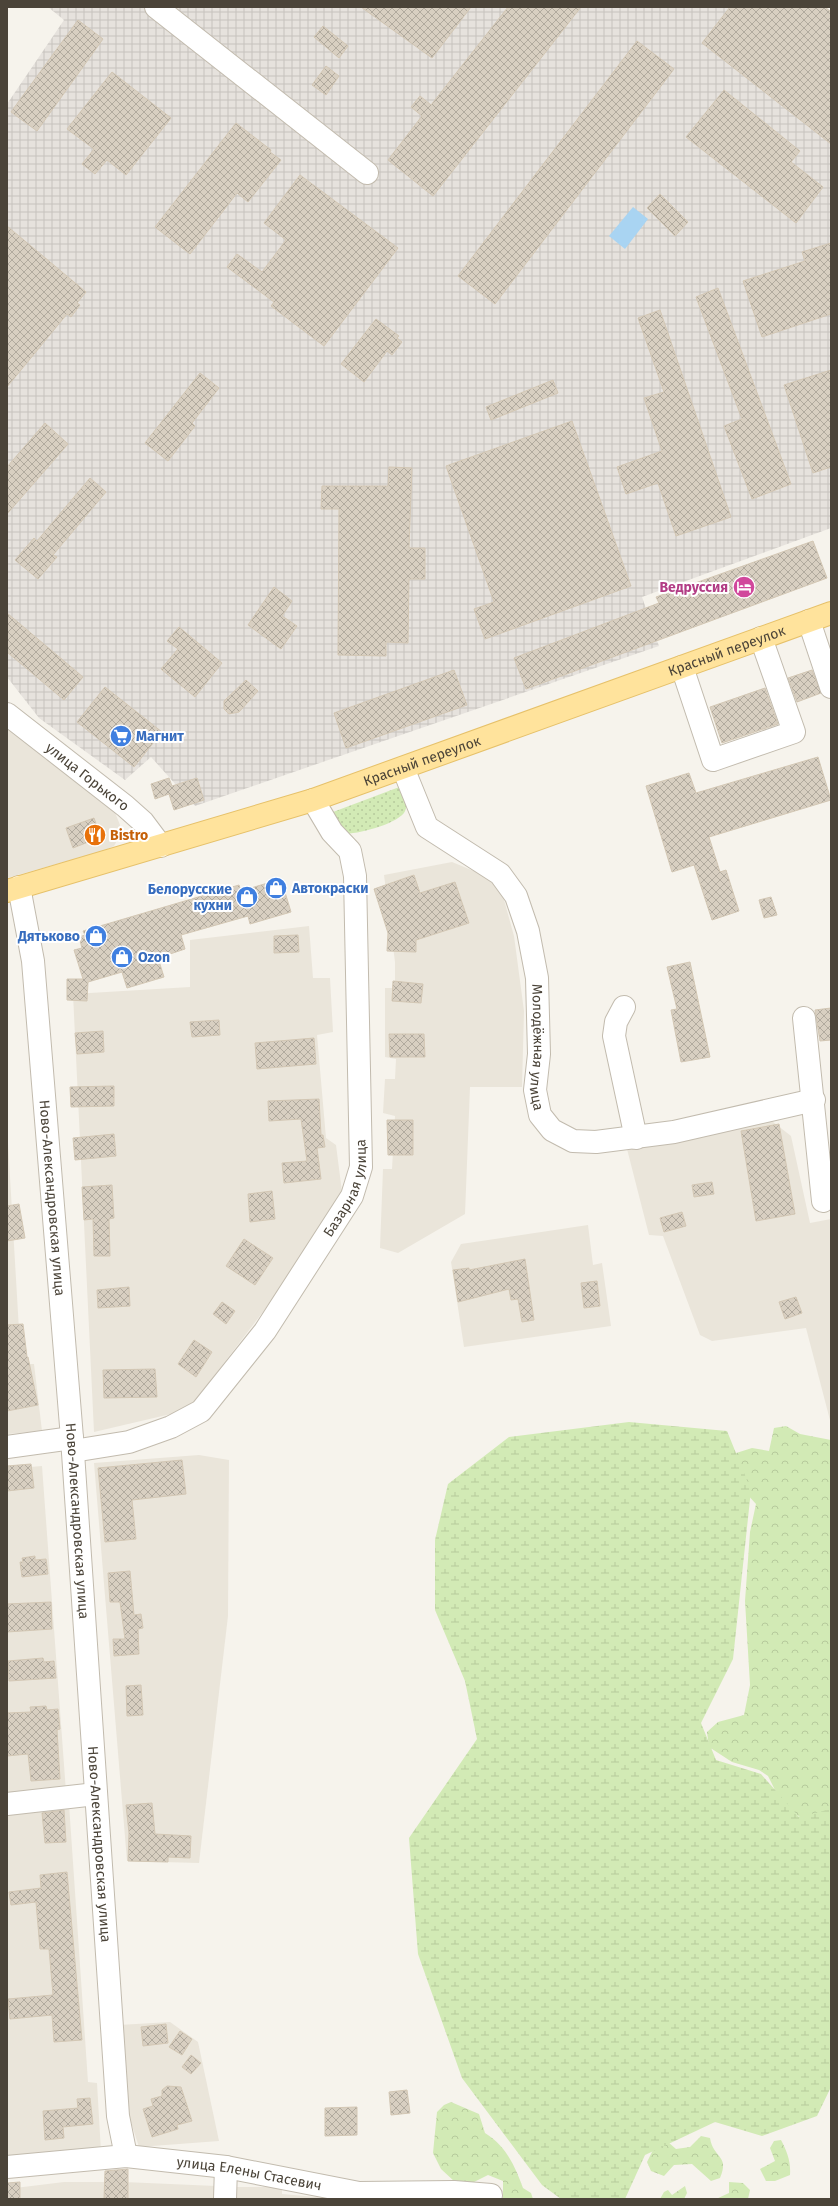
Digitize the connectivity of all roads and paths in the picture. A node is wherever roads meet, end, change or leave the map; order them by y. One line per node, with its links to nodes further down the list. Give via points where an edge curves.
1 (156, 7): 2 (street)
2 (368, 173)
3 (831, 613): 4 (main road, Красный переулок)
4 (809, 621): 5 (main road, Красный переулок); 7 (street)
5 (761, 638): 6 (main road, Красный переулок); 6 (street, via 794,732 712,760)
6 (682, 667): 9 (main road, Красный переулок)
7 (831, 687)
8 (7, 714): 11 (street, улица Горького, via 125,806 143,822)
9 (403, 768): 10 (main road, Красный переулок); 16 (street, Молодёжная улица, via 427,827 500,874 516,896 528,931 537,978 539,1054 535,1090 540,1115 552,1130 573,1141 596,1142)
10 (312, 800): 11 (main road, Красный переулок); 19 (street, Базарная улица, via 332,832 350,851 355,876 361,1167 352,1196 265,1331 201,1411 170,1427 129,1442)
11 (161, 846): 12 (main road, Красный переулок)
12 (13, 889): 19 (street, Ново-Александровская улица, via 33,961)
13 (624, 1007): 16 (street, via 616,1022 614,1036)
14 (804, 1018): 15 (street)
15 (814, 1100): 16 (street, Молодёжная улица, via 711,1125); 17 (street)
16 (636, 1138)
17 (824, 1141): 18 (street)
18 (823, 1201)
19 (72, 1444): 20 (street, Базарная улица); 21 (street, Ново-Александровская улица)
20 (7, 1447)
21 (96, 1794): 22 (street); 23 (street, Ново-Александровская улица, via 118,2116)
22 (7, 1804)
23 (126, 2156): 24 (street, улица Елены Стасевич); 25 (street, улица Елены Стасевич)
24 (7, 2167)
25 (226, 2167): 26 (street, улица Елены Стасевич, via 359,2193 454,2192); 27 (street)
26 (491, 2195)
27 (225, 2199)

